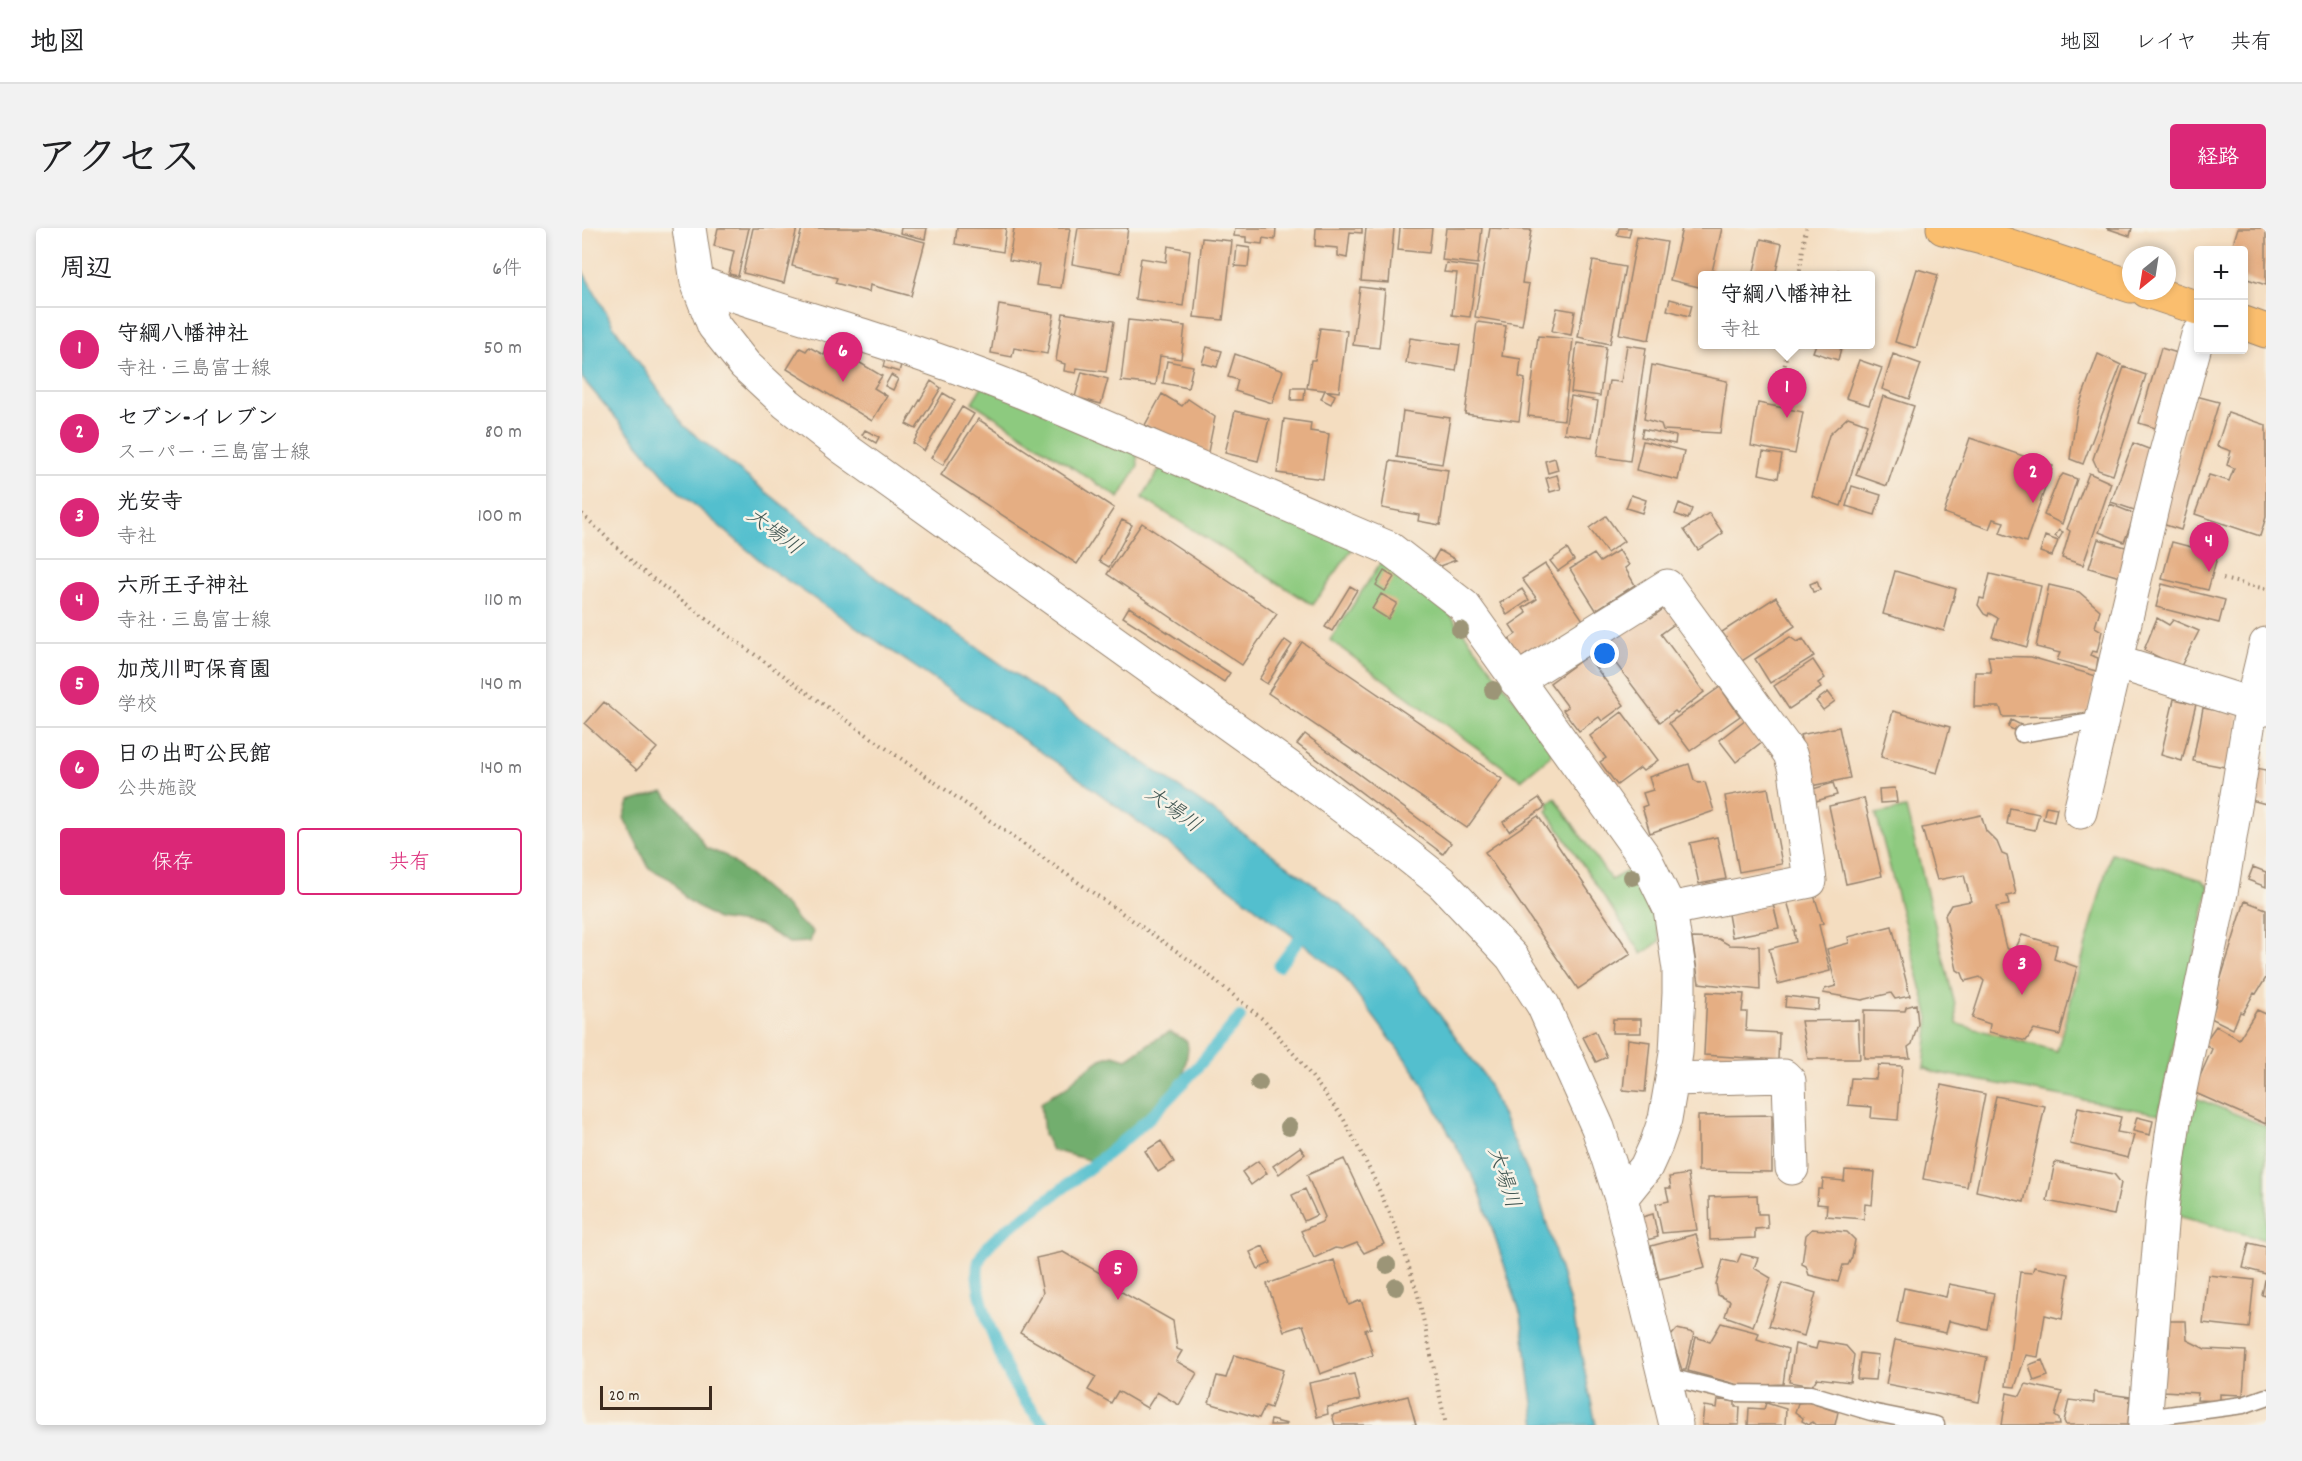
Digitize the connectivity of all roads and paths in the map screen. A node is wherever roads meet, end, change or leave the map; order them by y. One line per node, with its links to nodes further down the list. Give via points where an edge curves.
1 (689, 228): 5 (street)
2 (1806, 228): 4 (path)
3 (1943, 228): 6 (main road)
4 (1799, 271)
5 (697, 282): 19 (street, via 973,372 1389,548 1464,606); 27 (street, via 714,326 745,364 786,403 1315,786 1441,882 1512,957 1543,1005 1598,1128)
6 (2122, 283)
7 (2175, 300): 8 (main road)
8 (2194, 306)
9 (2248, 324): 10 (main road)
10 (2266, 331)
11 (1787, 349): 13 (path)
12 (2194, 353): 18 (street, via 2159,478)
13 (1780, 395)
14 (582, 514): 31 (path, via 640,569 703,616 1195,964 1265,1022 1343,1118 1371,1172 1397,1230 1419,1295)
15 (2223, 579): 16 (path)
16 (2266, 589)
17 (2266, 644): 20 (street)
18 (2116, 662): 20 (street); 21 (street)
19 (1516, 681): 24 (street, via 1645,858); 24 (street, via 1667,586 1790,754 1796,770 1810,881)
20 (2259, 706): 30 (street, via 2175,1114 2163,1199)
21 (2103, 720): 22 (lane); 23 (street)
22 (2022, 734)
23 (2080, 812)
24 (1670, 909): 25 (street, via 1679,969 1677,1053)
25 (1672, 1079): 26 (street, via 1784,1076 1789,1081); 27 (street, via 1656,1145 1646,1167)
26 (1792, 1168)
27 (1621, 1198): 28 (street)
28 (1665, 1376): 32 (street); 33 (lane, via 1734,1393 1810,1394)
29 (2266, 1397): 30 (lane, via 2243,1405)
30 (2146, 1421)
31 (1446, 1425)
32 (1676, 1425)
33 (1936, 1425)

